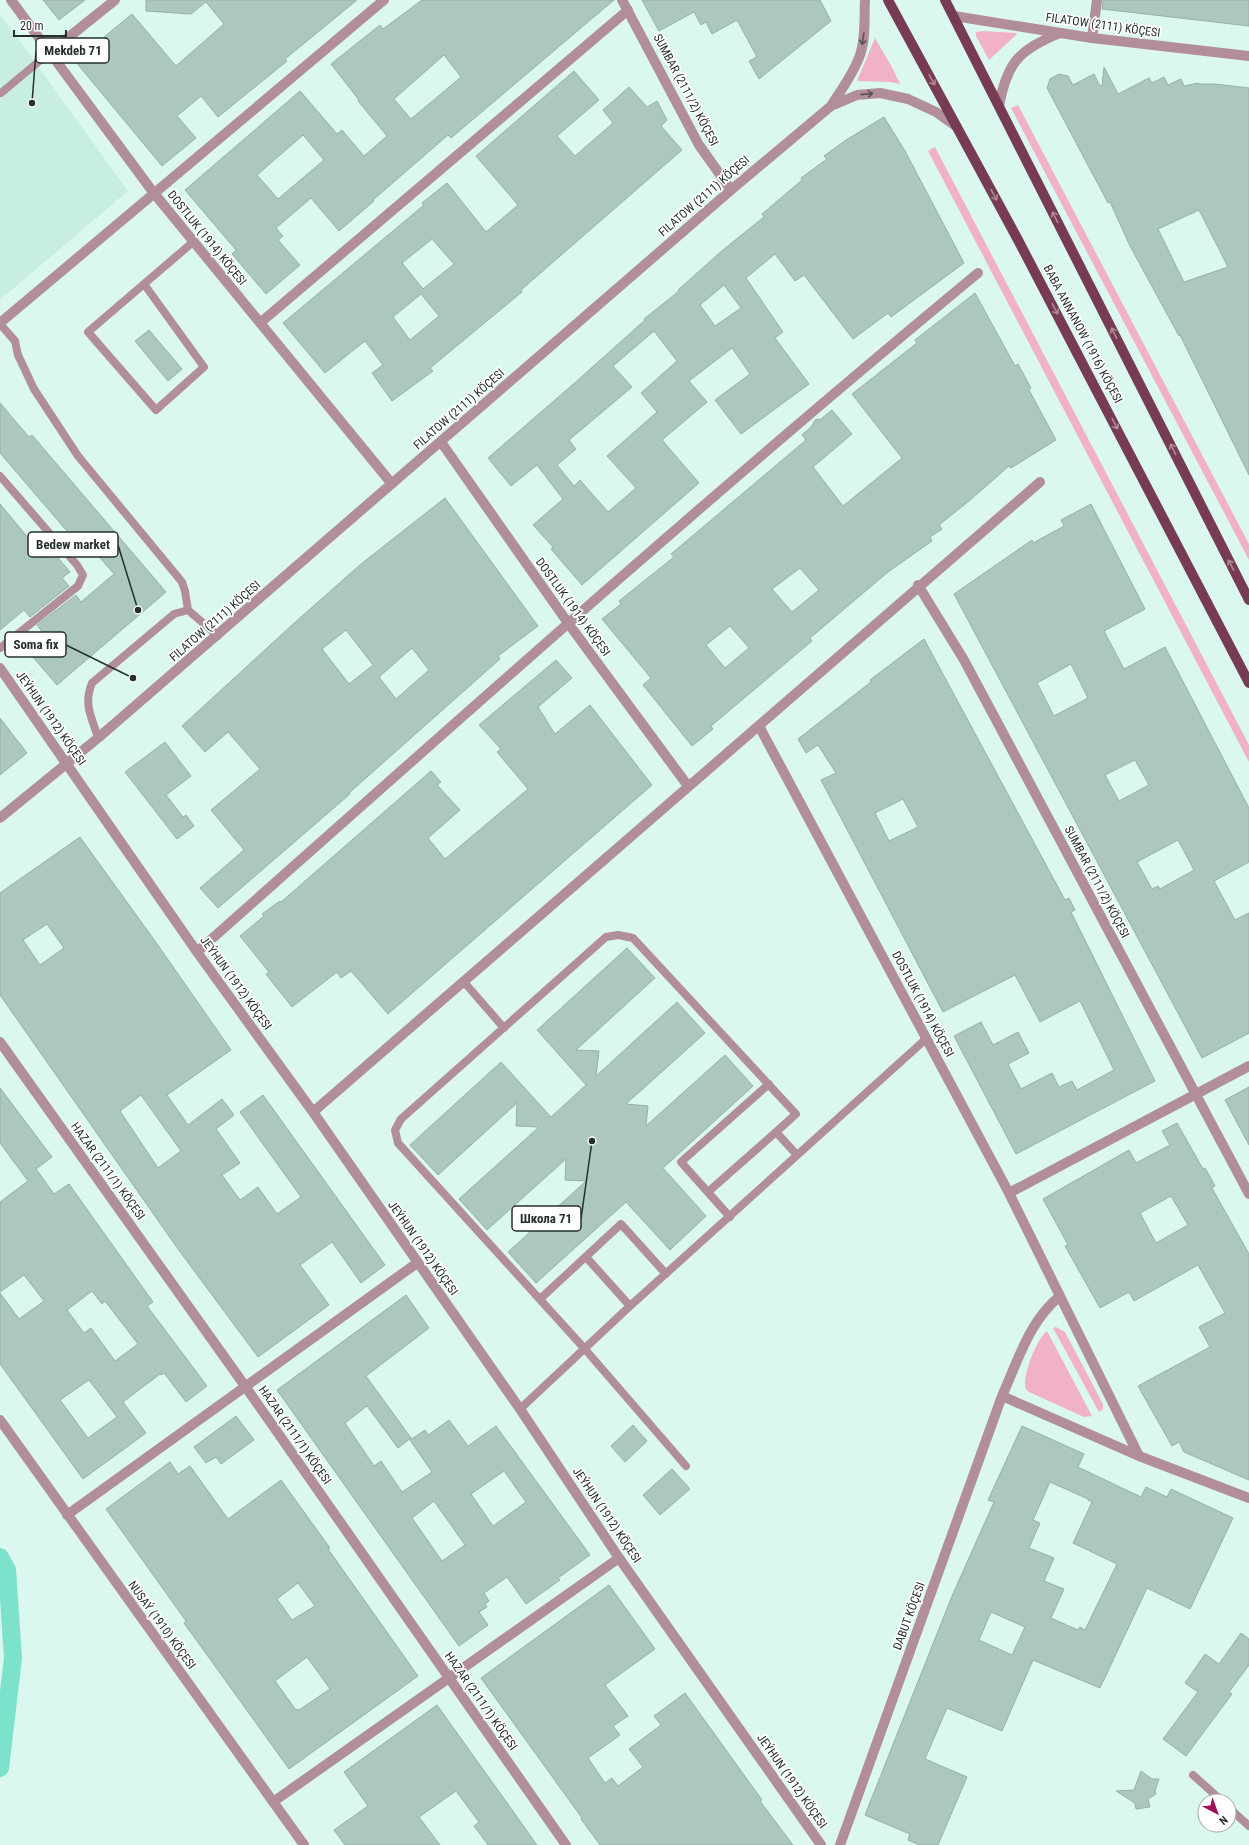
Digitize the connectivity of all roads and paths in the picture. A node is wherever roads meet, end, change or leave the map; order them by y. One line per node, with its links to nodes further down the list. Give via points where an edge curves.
1 (11, 0): 13 (street, DOSTLUK (1914) KÖÇESI)
2 (115, 0): 13 (street)
3 (384, 0): 20 (street)
4 (622, 0): 9 (street, SUMBAR (2111/2) KÖÇESI)
5 (865, 0): 16 (street, one-way to 16, via 860,55)
6 (888, 0): 18 (main road, BABA ANNANOW (1916) KÖÇESI, one-way to 18)
7 (945, 0): 10 (main road)
8 (1097, 0): 12 (street)
9 (628, 10): 19 (street, SUMBAR (2111/2) KÖÇESI, via 699,145); 25 (street)
10 (954, 16): 11 (street, FILATOW (2111) KÖÇESI); 17 (main road)
11 (1060, 33): 12 (street, FILATOW (2111) KÖÇESI); 17 (street, via 1035,44 1021,54 1003,84)
12 (1092, 38): 14 (street, FILATOW (2111) KÖÇESI)
13 (49, 53): 15 (lane); 20 (street, DOSTLUK (1914) KÖÇESI)
14 (1249, 56)
15 (2, 93)
16 (831, 106): 18 (street, FILATOW (2111) KÖÇESI, one-way to 18, via 857,95 880,93 908,99 936,112); 19 (street, FILATOW (2111) KÖÇESI)
17 (999, 106): 31 (main road, one-way to 17)
18 (957, 127): 37 (main road, BABA ANNANOW (1916) KÖÇESI, one-way to 37, via 1110,414)
19 (731, 190): 26 (street, FILATOW (2111) KÖÇESI)
20 (153, 192): 21 (street, DOSTLUK (1914) KÖÇESI); 24 (street)
21 (193, 242): 23 (lane); 25 (street, DOSTLUK (1914) KÖÇESI)
22 (978, 273): 33 (street, via 888,347)
23 (144, 284): 23 (lane, via 88,332 156,410 204,367)
24 (0, 323): 32 (lane, via 15,341 18,355 34,389 78,456 182,582)
25 (260, 323): 29 (street, DOSTLUK (1914) KÖÇESI)
26 (441, 442): 29 (street, FILATOW (2111) KÖÇESI); 33 (street, DOSTLUK (1914) KÖÇESI)
27 (0, 476): 35 (lane, via 83,575 78,586)
28 (1040, 482): 30 (street)
29 (392, 484): 34 (street, FILATOW (2111) KÖÇESI)
30 (918, 586): 38 (street); 50 (street, SUMBAR (2111/2) KÖÇESI, via 964,660)
31 (1249, 600)
32 (188, 610): 34 (lane); 39 (lane, via 174,614 92,683 87,701)
33 (568, 623): 41 (street, DOSTLUK (1914) KÖÇESI); 43 (street)
34 (218, 636): 39 (street, FILATOW (2111) KÖÇESI)
35 (0, 648)
36 (0, 668): 40 (street, JEÝHUN (1912) KÖÇESI)
37 (1249, 683)
38 (759, 726): 41 (street); 46 (street, DOSTLUK (1914) KÖÇESI)
39 (98, 738): 40 (street, FILATOW (2111) KÖÇESI)
40 (67, 763): 42 (street, FILATOW (2111) KÖÇESI); 43 (street, JEÝHUN (1912) KÖÇESI)
41 (688, 786): 44 (street)
42 (0, 818)
43 (198, 952): 51 (street, JEÝHUN (1912) KÖÇESI)
44 (464, 982): 45 (lane); 51 (street)
45 (504, 1028): 49 (lane, via 606,937 625,936 633,938); 62 (lane, via 401,1119 395,1130 398,1143)
46 (927, 1038): 53 (lane); 55 (street, DOSTLUK (1914) KÖÇESI)
47 (0, 1042): 65 (street, HAZAR (2111/1) KÖÇESI)
48 (1249, 1066): 50 (street)
49 (769, 1084): 52 (lane, via 796,1114); 54 (lane, via 681,1162)
50 (1197, 1095): 55 (street); 56 (street, SUMBAR (2111/2) KÖÇESI)
51 (313, 1112): 59 (street, JEÝHUN (1912) KÖÇESI)
52 (776, 1132): 53 (lane); 54 (lane)
53 (797, 1156): 57 (lane)
54 (708, 1192): 57 (lane)
55 (1009, 1193): 61 (street, DOSTLUK (1914) KÖÇESI)
56 (1249, 1194)
57 (730, 1217): 60 (lane)
58 (586, 1257): 60 (lane, via 621,1224); 62 (lane); 63 (lane)
59 (417, 1263): 65 (street); 67 (street, JEÝHUN (1912) KÖÇESI)
60 (666, 1274): 63 (lane)
61 (1060, 1296): 66 (street, DABUT KÖÇESI, via 1048,1306 1032,1327); 69 (street, DOSTLUK (1914) KÖÇESI)
62 (540, 1300): 64 (lane)
63 (630, 1306): 64 (lane)
64 (584, 1348): 67 (lane); 70 (lane)
65 (246, 1386): 72 (street); 74 (street, HAZAR (2111/1) KÖÇESI)
66 (1002, 1396): 69 (street); 83 (street, DABUT KÖÇESI)
67 (520, 1409): 73 (street, JEÝHUN (1912) KÖÇESI)
68 (0, 1420): 72 (street, NUSAÝ (1910) KÖÇESI)
69 (1139, 1456): 71 (street)
70 (686, 1466)
71 (1249, 1498)
72 (67, 1515): 77 (street, NUSAÝ (1910) KÖÇESI)
73 (620, 1558): 74 (street); 82 (street, JEÝHUN (1912) KÖÇESI)
74 (448, 1678): 77 (street); 81 (street, HAZAR (2111/1) KÖÇESI)
75 (1193, 1775): 76 (lane)
76 (1213, 1793)
77 (273, 1802): 80 (street, NUSAÝ (1910) KÖÇESI)
78 (1237, 1815): 79 (lane)
79 (1249, 1826)
80 (304, 1845)
81 (566, 1845)
82 (821, 1845)
83 (840, 1845)

